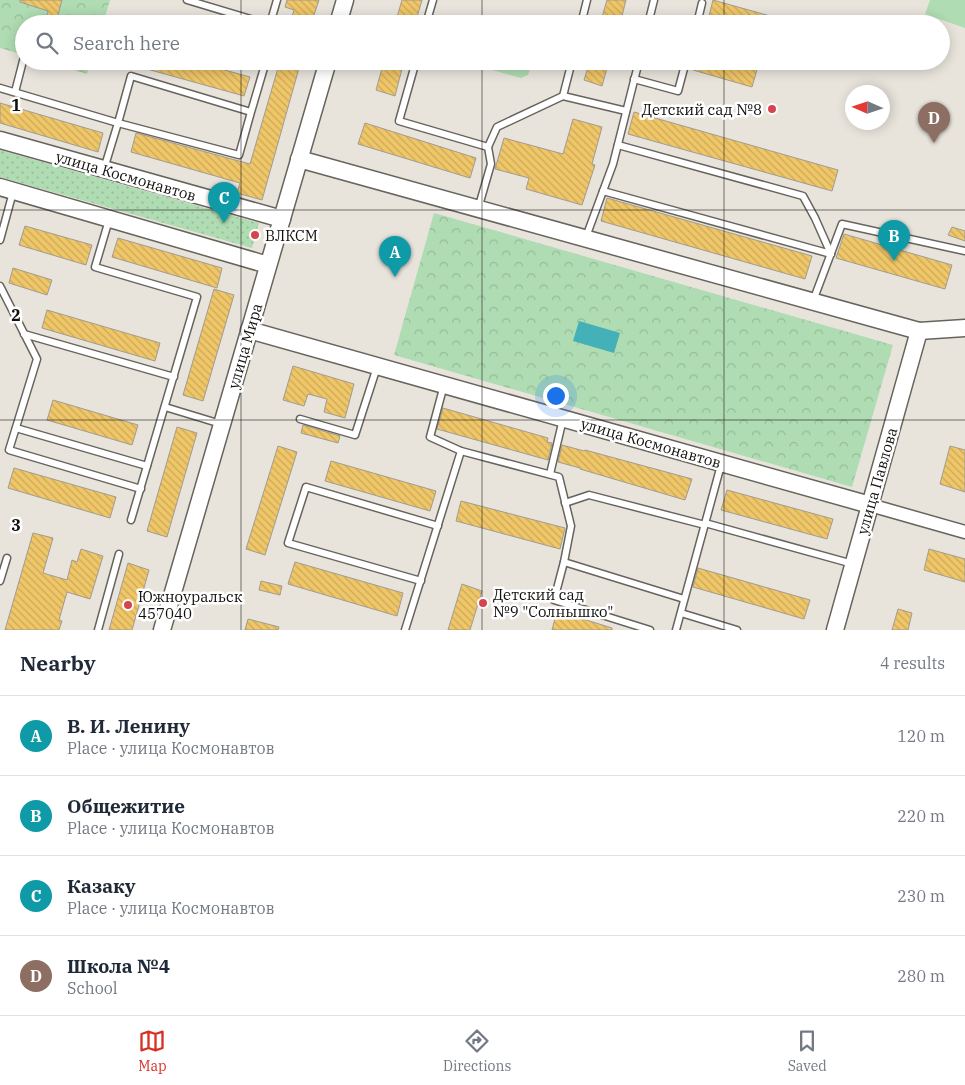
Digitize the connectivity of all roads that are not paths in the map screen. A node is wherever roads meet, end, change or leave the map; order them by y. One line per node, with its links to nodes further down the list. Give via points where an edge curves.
1 (187, 0): 8 (lane)
2 (277, 0): 9 (lane)
3 (345, 0): 10 (street)
4 (433, 0): 11 (lane)
5 (587, 0): 12 (lane)
6 (654, 0): 13 (lane)
7 (702, 4): 14 (lane)
8 (238, 15)
9 (271, 15)
10 (341, 15)
11 (429, 15)
12 (583, 15)
13 (650, 15)
14 (699, 15)
15 (20, 70): 24 (lane)
16 (264, 70): 27 (lane)
17 (325, 70): 32 (street, улица Мира)
18 (413, 70): 31 (lane, via 398,121)
19 (570, 70): 25 (lane)
20 (636, 70): 22 (lane)
21 (684, 70): 22 (lane, via 678,91)
22 (634, 79): 26 (lane)
23 (0, 88): 24 (lane)
24 (14, 92): 28 (lane)
25 (563, 96): 26 (lane); 31 (lane, via 497,127)
26 (626, 110): 30 (lane)
27 (252, 112): 28 (lane, via 239,155); 28 (lane, via 132,76)
28 (118, 123): 33 (lane)
29 (0, 140): 33 (street, улица Космонавтов)
30 (618, 145): 35 (lane); 42 (lane, via 803,196)
31 (488, 147): 36 (lane, via 491,164)
32 (300, 159): 36 (street); 38 (street, улица Мира)
33 (104, 170): 38 (street, улица Космонавтов)
34 (7, 189): 37 (street); 39 (lane)
35 (603, 191): 40 (lane); 42 (lane)
36 (478, 208): 40 (street)
37 (109, 219): 43 (street); 51 (lane, via 95,267 197,297)
38 (282, 220): 43 (street, улица Мира)
39 (0, 238)
40 (586, 238): 45 (street)
41 (965, 251): 42 (lane, via 842,224)
42 (831, 254): 45 (lane)
43 (268, 265): 47 (street, улица Мира)
44 (0, 286): 49 (lane)
45 (813, 302): 48 (street)
46 (965, 326): 48 (street)
47 (250, 330): 50 (street, улица Космонавтов); 56 (street, улица Мира)
48 (918, 331): 64 (street, улица Павлова)
49 (24, 334): 51 (lane); 57 (lane, via 37,359)
50 (377, 366): 52 (street, улица Космонавтов); 55 (lane, via 355,435)
51 (174, 377): 53 (lane)
52 (444, 385): 54 (street, улица Космонавтов); 58 (lane, via 430,437)
53 (165, 407): 56 (lane); 60 (lane)
54 (563, 418): 59 (street, улица Космонавтов); 61 (lane)
55 (300, 419)
56 (222, 425): 78 (street, улица Мира)
57 (16, 428): 60 (lane); 62 (lane, via 9,450)
58 (461, 451): 61 (lane); 67 (lane)
59 (722, 463): 64 (street, улица Космонавтов); 66 (lane)
60 (147, 466): 62 (lane)
61 (550, 474): 63 (lane, via 560,477)
62 (141, 489): 65 (lane)
63 (565, 503): 66 (lane, via 589,495); 71 (lane, via 571,526)
64 (870, 505): 68 (street, улица Космонавтов); 72 (street, улица Павлова)
65 (131, 520)
66 (705, 524): 72 (lane); 75 (lane)
67 (438, 526): 74 (lane); 74 (lane, via 306,487 288,543)
68 (965, 532)
69 (119, 554): 77 (lane)
70 (7, 558): 73 (lane)
71 (564, 562): 75 (lane); 80 (lane, via 554,600)
72 (854, 564): 83 (street, улица Павлова)
73 (0, 581)
74 (421, 581): 79 (lane)
75 (684, 600): 76 (lane)
76 (681, 613): 81 (lane); 82 (lane)
77 (98, 630)
78 (162, 630)
79 (405, 630)
80 (650, 630)
81 (676, 630)
82 (737, 630)
83 (836, 630)

